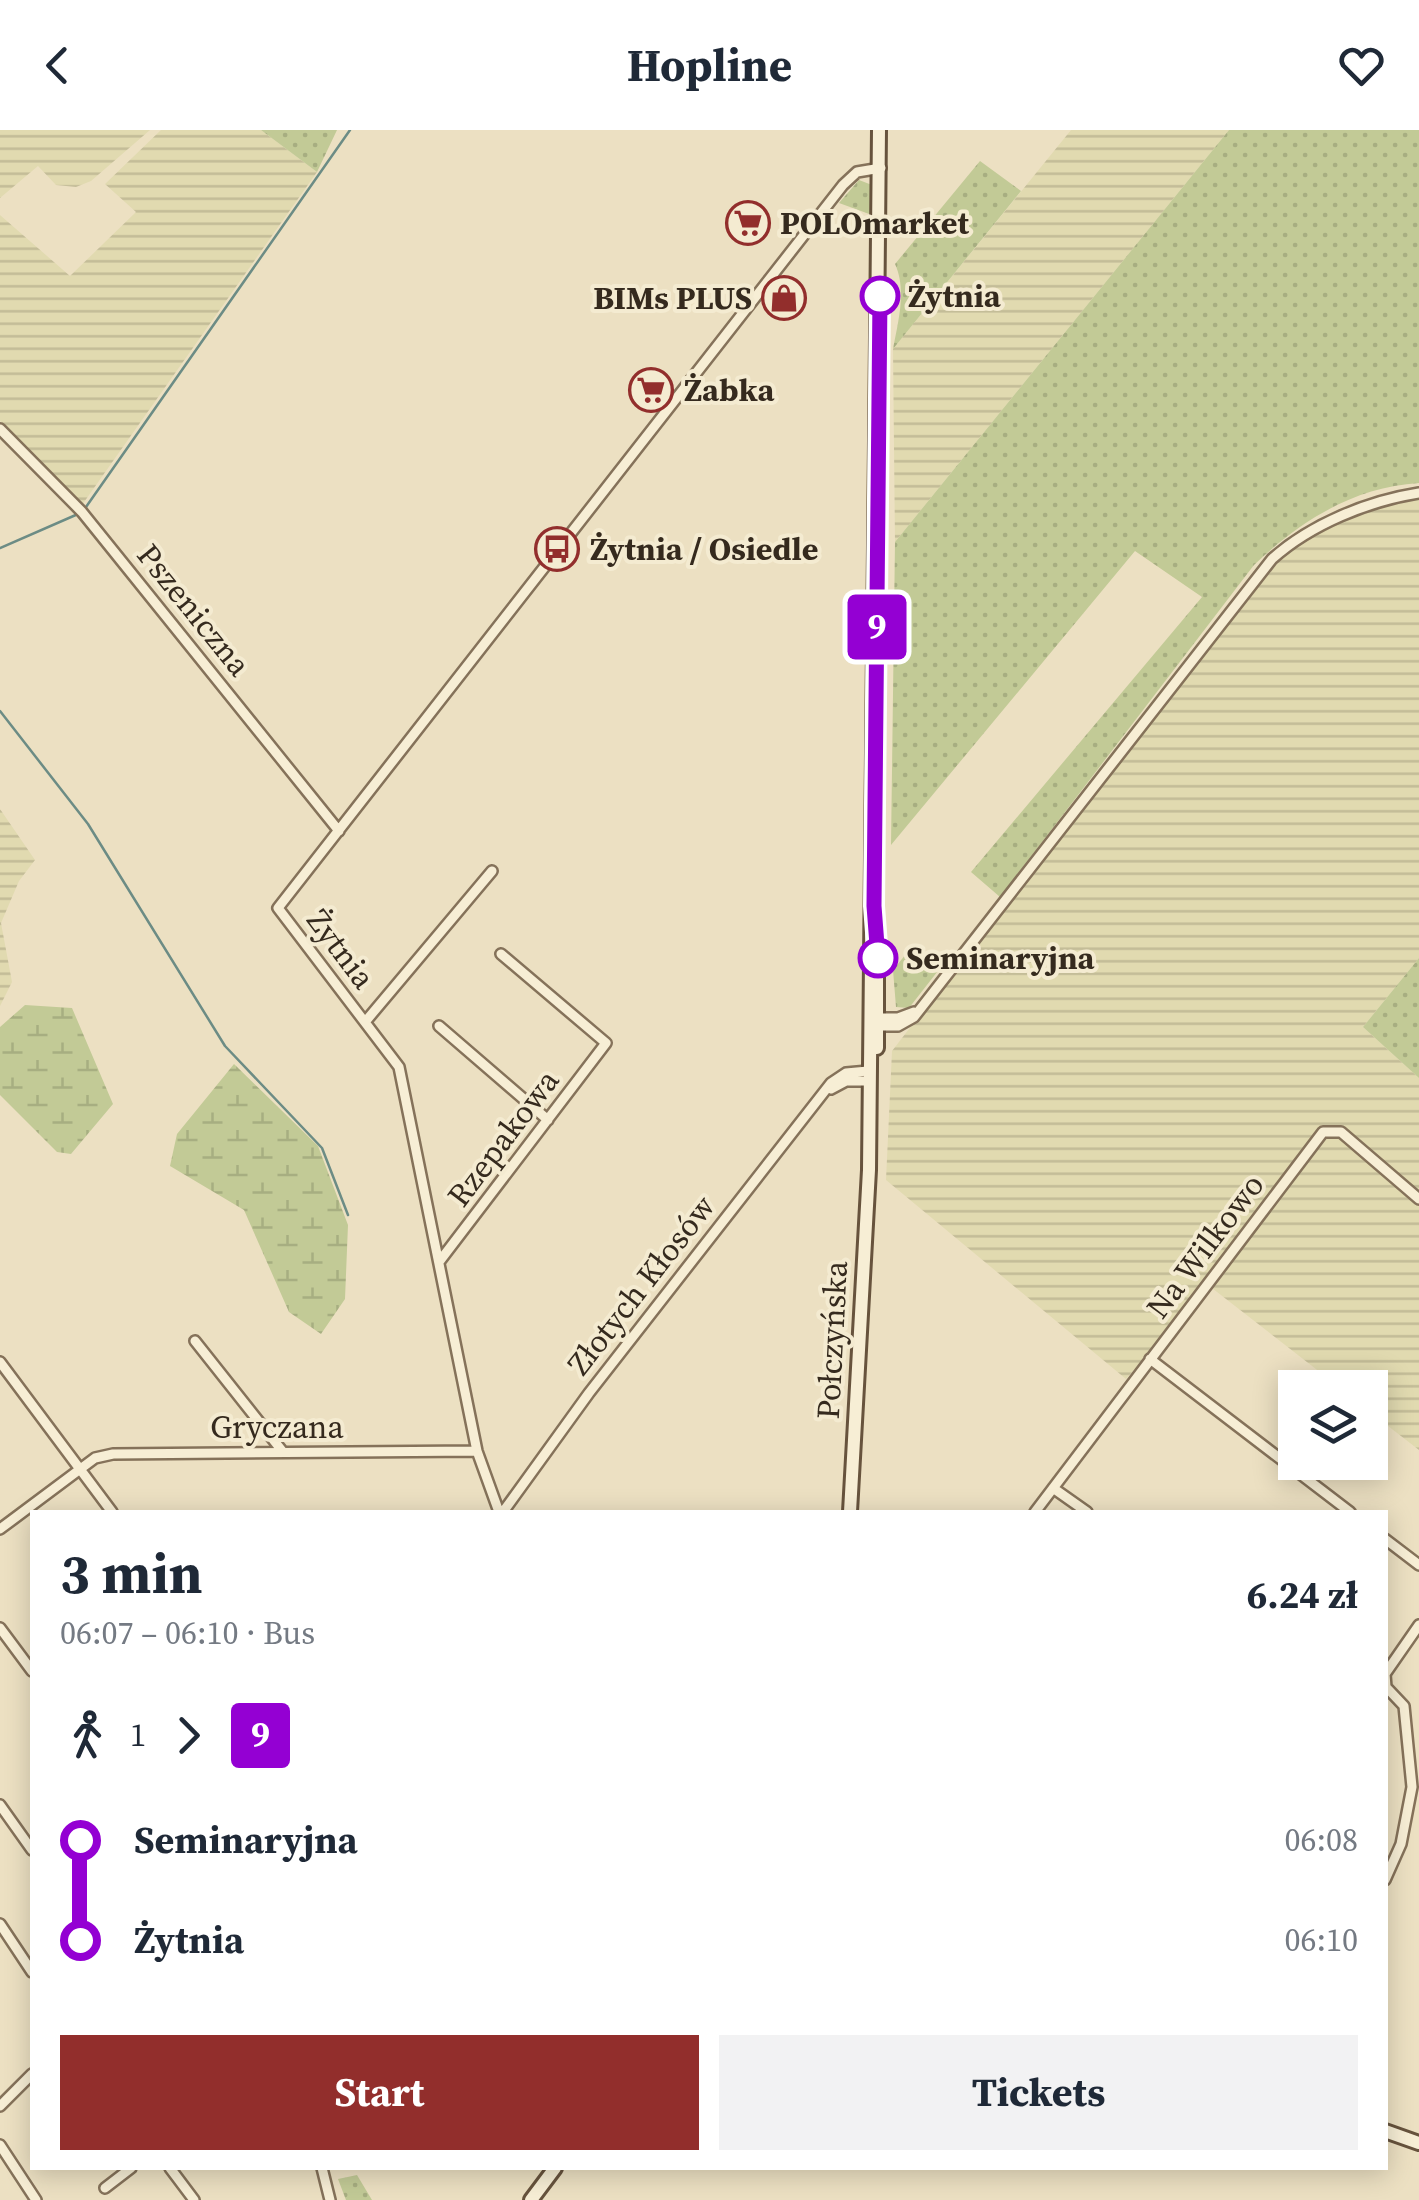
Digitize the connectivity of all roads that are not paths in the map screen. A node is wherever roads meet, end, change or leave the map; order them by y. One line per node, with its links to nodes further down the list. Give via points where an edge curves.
1 (879, 130): 2 (main road, Połczyńska)
2 (881, 168): 5 (street, Żytnia, via 857,172 843,184); 9 (main road, Połczyńska)
3 (0, 429): 5 (street, Pszeniczna, via 82,512)
4 (1419, 493): 9 (street, via 1312,530 1272,559 917,1010)
5 (339, 831): 8 (street, Żytnia, via 278,908)
6 (492, 871): 8 (street, Żytnia)
7 (501, 954): 12 (street, Rzepakowa, via 606,1043)
8 (364, 1022): 14 (street, Żytnia, via 400,1067)
9 (874, 1022): 11 (main road, Połczyńska)
10 (439, 1026): 12 (street)
11 (871, 1077): 24 (street, Złotych Kłosów, via 841,1075); 25 (main road, Połczyńska)
12 (548, 1120): 14 (street, Rzepakowa)
13 (1419, 1199): 16 (street, Na Wilkowo, via 1341,1132 1323,1132)
14 (439, 1262): 18 (street, Żytnia)
15 (195, 1341): 19 (street)
16 (1150, 1359): 21 (street, Na Wilkowo); 28 (street)
17 (0, 1362): 20 (street)
18 (477, 1451): 19 (street, Gryczana); 23 (street, Żytnia)
19 (283, 1452): 20 (street, Gryczana, via 113,1454)
20 (80, 1468): 22 (street); 29 (street)
21 (1054, 1488): 26 (street, Na Wilkowo); 27 (street)
22 (111, 1510)
23 (500, 1510)
24 (502, 1510)
25 (850, 1510)
26 (1037, 1510)
27 (1084, 1510)
28 (1347, 1510)
29 (0, 1530)
30 (1388, 1541): 31 (street)
31 (1419, 1565)
32 (1419, 1625): 35 (street)
33 (0, 1628): 34 (street)
34 (30, 1668)
35 (1388, 1670)
36 (1388, 1689): 39 (street, via 1404,1706 1412,1787 1402,1844)
37 (0, 1805): 38 (street)
38 (30, 1847)
39 (1388, 1874)
40 (0, 1924): 41 (street)
41 (30, 1969)
42 (30, 2076): 43 (street)
43 (0, 2106)
44 (1388, 2132): 45 (main road)
45 (1419, 2143)
46 (0, 2145): 52 (street)
47 (128, 2170): 51 (street)
48 (172, 2170): 53 (street)
49 (322, 2170): 54 (street)
50 (554, 2170): 55 (main road)
51 (105, 2188)
52 (36, 2200)
53 (194, 2200)
54 (330, 2200)
55 (531, 2200)

